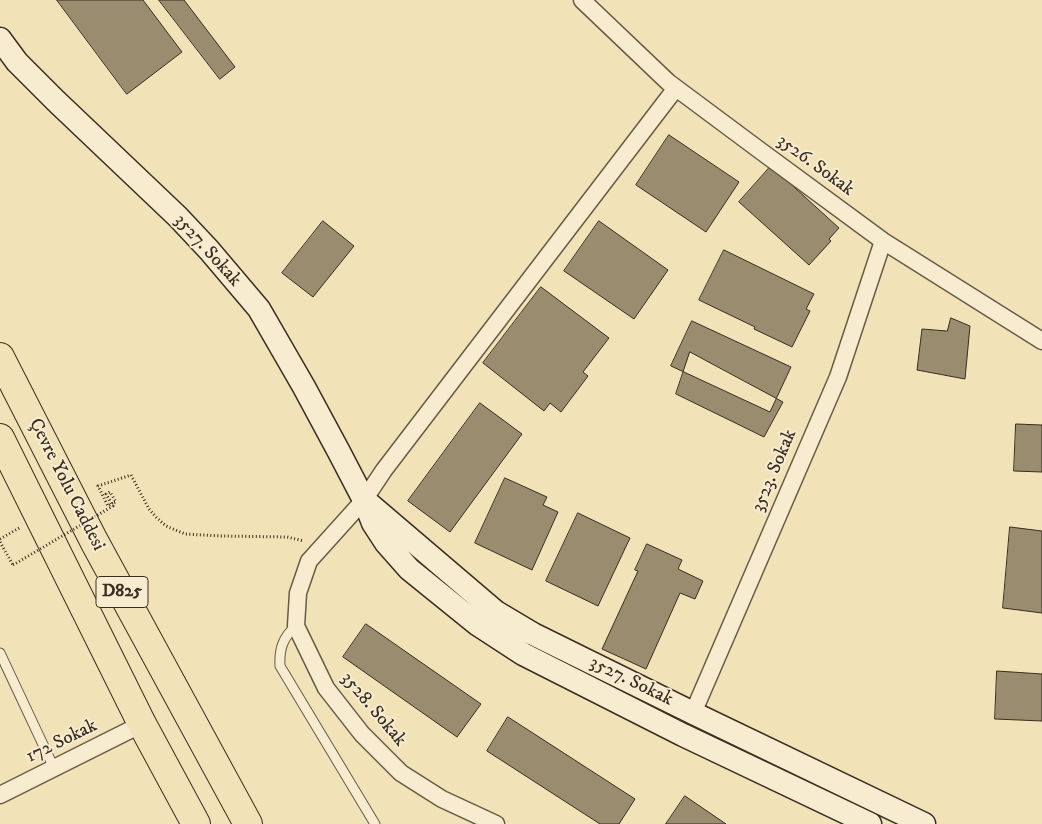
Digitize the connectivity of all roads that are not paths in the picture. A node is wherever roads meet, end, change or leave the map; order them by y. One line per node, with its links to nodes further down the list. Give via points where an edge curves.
1 (582, 0): 3 (street, 3526. Sokak)
2 (0, 39): 8 (street, 3527. Sokak, via 17,62 191,230 259,309)
3 (676, 88): 4 (street, 3526. Sokak); 8 (street, 3528. Sokak)
4 (883, 241): 5 (street, 3526. Sokak); 11 (street, 3523. Sokak, via 838,377)
5 (1042, 340)
6 (0, 357): 17 (highway, Çevre Yolu Caddesi / D825, via 94,541)
7 (2, 447): 12 (highway, Çevre Yolu Caddesi / D825)
8 (364, 500): 9 (street, 3528. Sokak, via 309,561 298,594); 11 (street, 3527. Sokak, via 496,612 533,634); 13 (street, 3527. Sokak, via 386,543 409,569 477,624 523,654)
9 (296, 626): 18 (lane, via 281,646 280,666); 19 (street, 3528. Sokak, via 326,688 362,734 401,773 436,796)
10 (0, 653): 14 (lane)
11 (693, 713): 13 (street); 21 (street, 3527. Sokak)
12 (142, 724): 14 (street, 172 Sokak); 16 (highway, Çevre Yolu Caddesi / D825)
13 (683, 735): 20 (street, 3527. Sokak)
14 (54, 768): 15 (street, 172 Sokak)
15 (0, 795)
16 (196, 824)
17 (248, 824)
18 (375, 824)
19 (496, 824)
20 (870, 824)
21 (924, 824)

